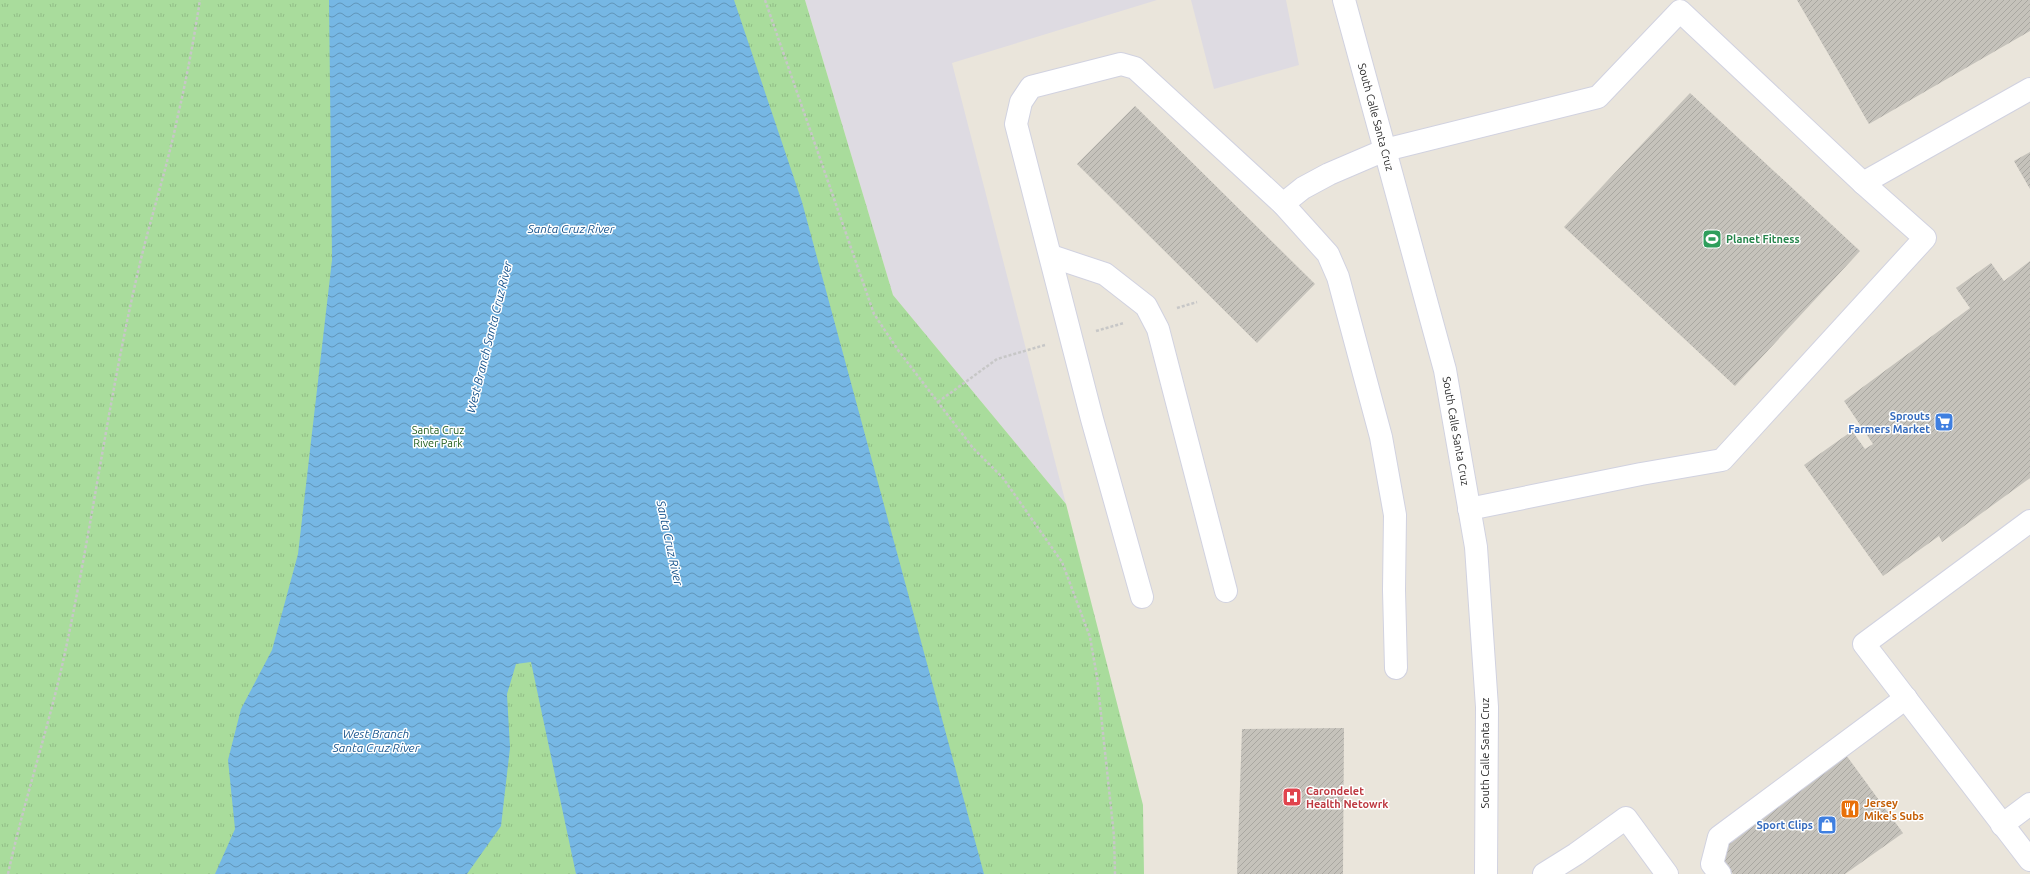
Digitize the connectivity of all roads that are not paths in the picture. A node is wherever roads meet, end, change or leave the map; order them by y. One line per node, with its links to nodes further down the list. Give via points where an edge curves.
1 (1344, 0): 4 (street, South Calle Santa Cruz)
2 (1678, 6): 4 (street, via 1598,97); 5 (street)
3 (2030, 90): 5 (street)
4 (1385, 150): 6 (street, via 1329,174 1303,188); 8 (street, South Calle Santa Cruz, via 1445,370)
5 (1863, 183): 8 (street, via 1925,238 1722,460)
6 (1283, 204): 7 (street, via 1136,68 1121,64 1031,88 1021,102 1016,124); 12 (street, via 1328,254 1338,277 1381,437 1395,515)
7 (1050, 256): 10 (street, via 1105,274 1146,306 1151,315 1158,329); 11 (street)
8 (1469, 509): 17 (street, South Calle Santa Cruz, via 1476,547 1487,707)
9 (2030, 521): 13 (street, via 1864,644)
10 (1226, 591)
11 (1142, 597)
12 (1396, 668)
13 (1906, 698): 15 (street); 20 (street, via 1719,837 1712,864)
14 (2030, 804): 15 (street)
15 (2002, 825): 16 (street)
16 (2030, 860)
17 (1486, 874)
18 (1544, 874): 19 (street, via 1626,818)
19 (1667, 874)
20 (1720, 874)

